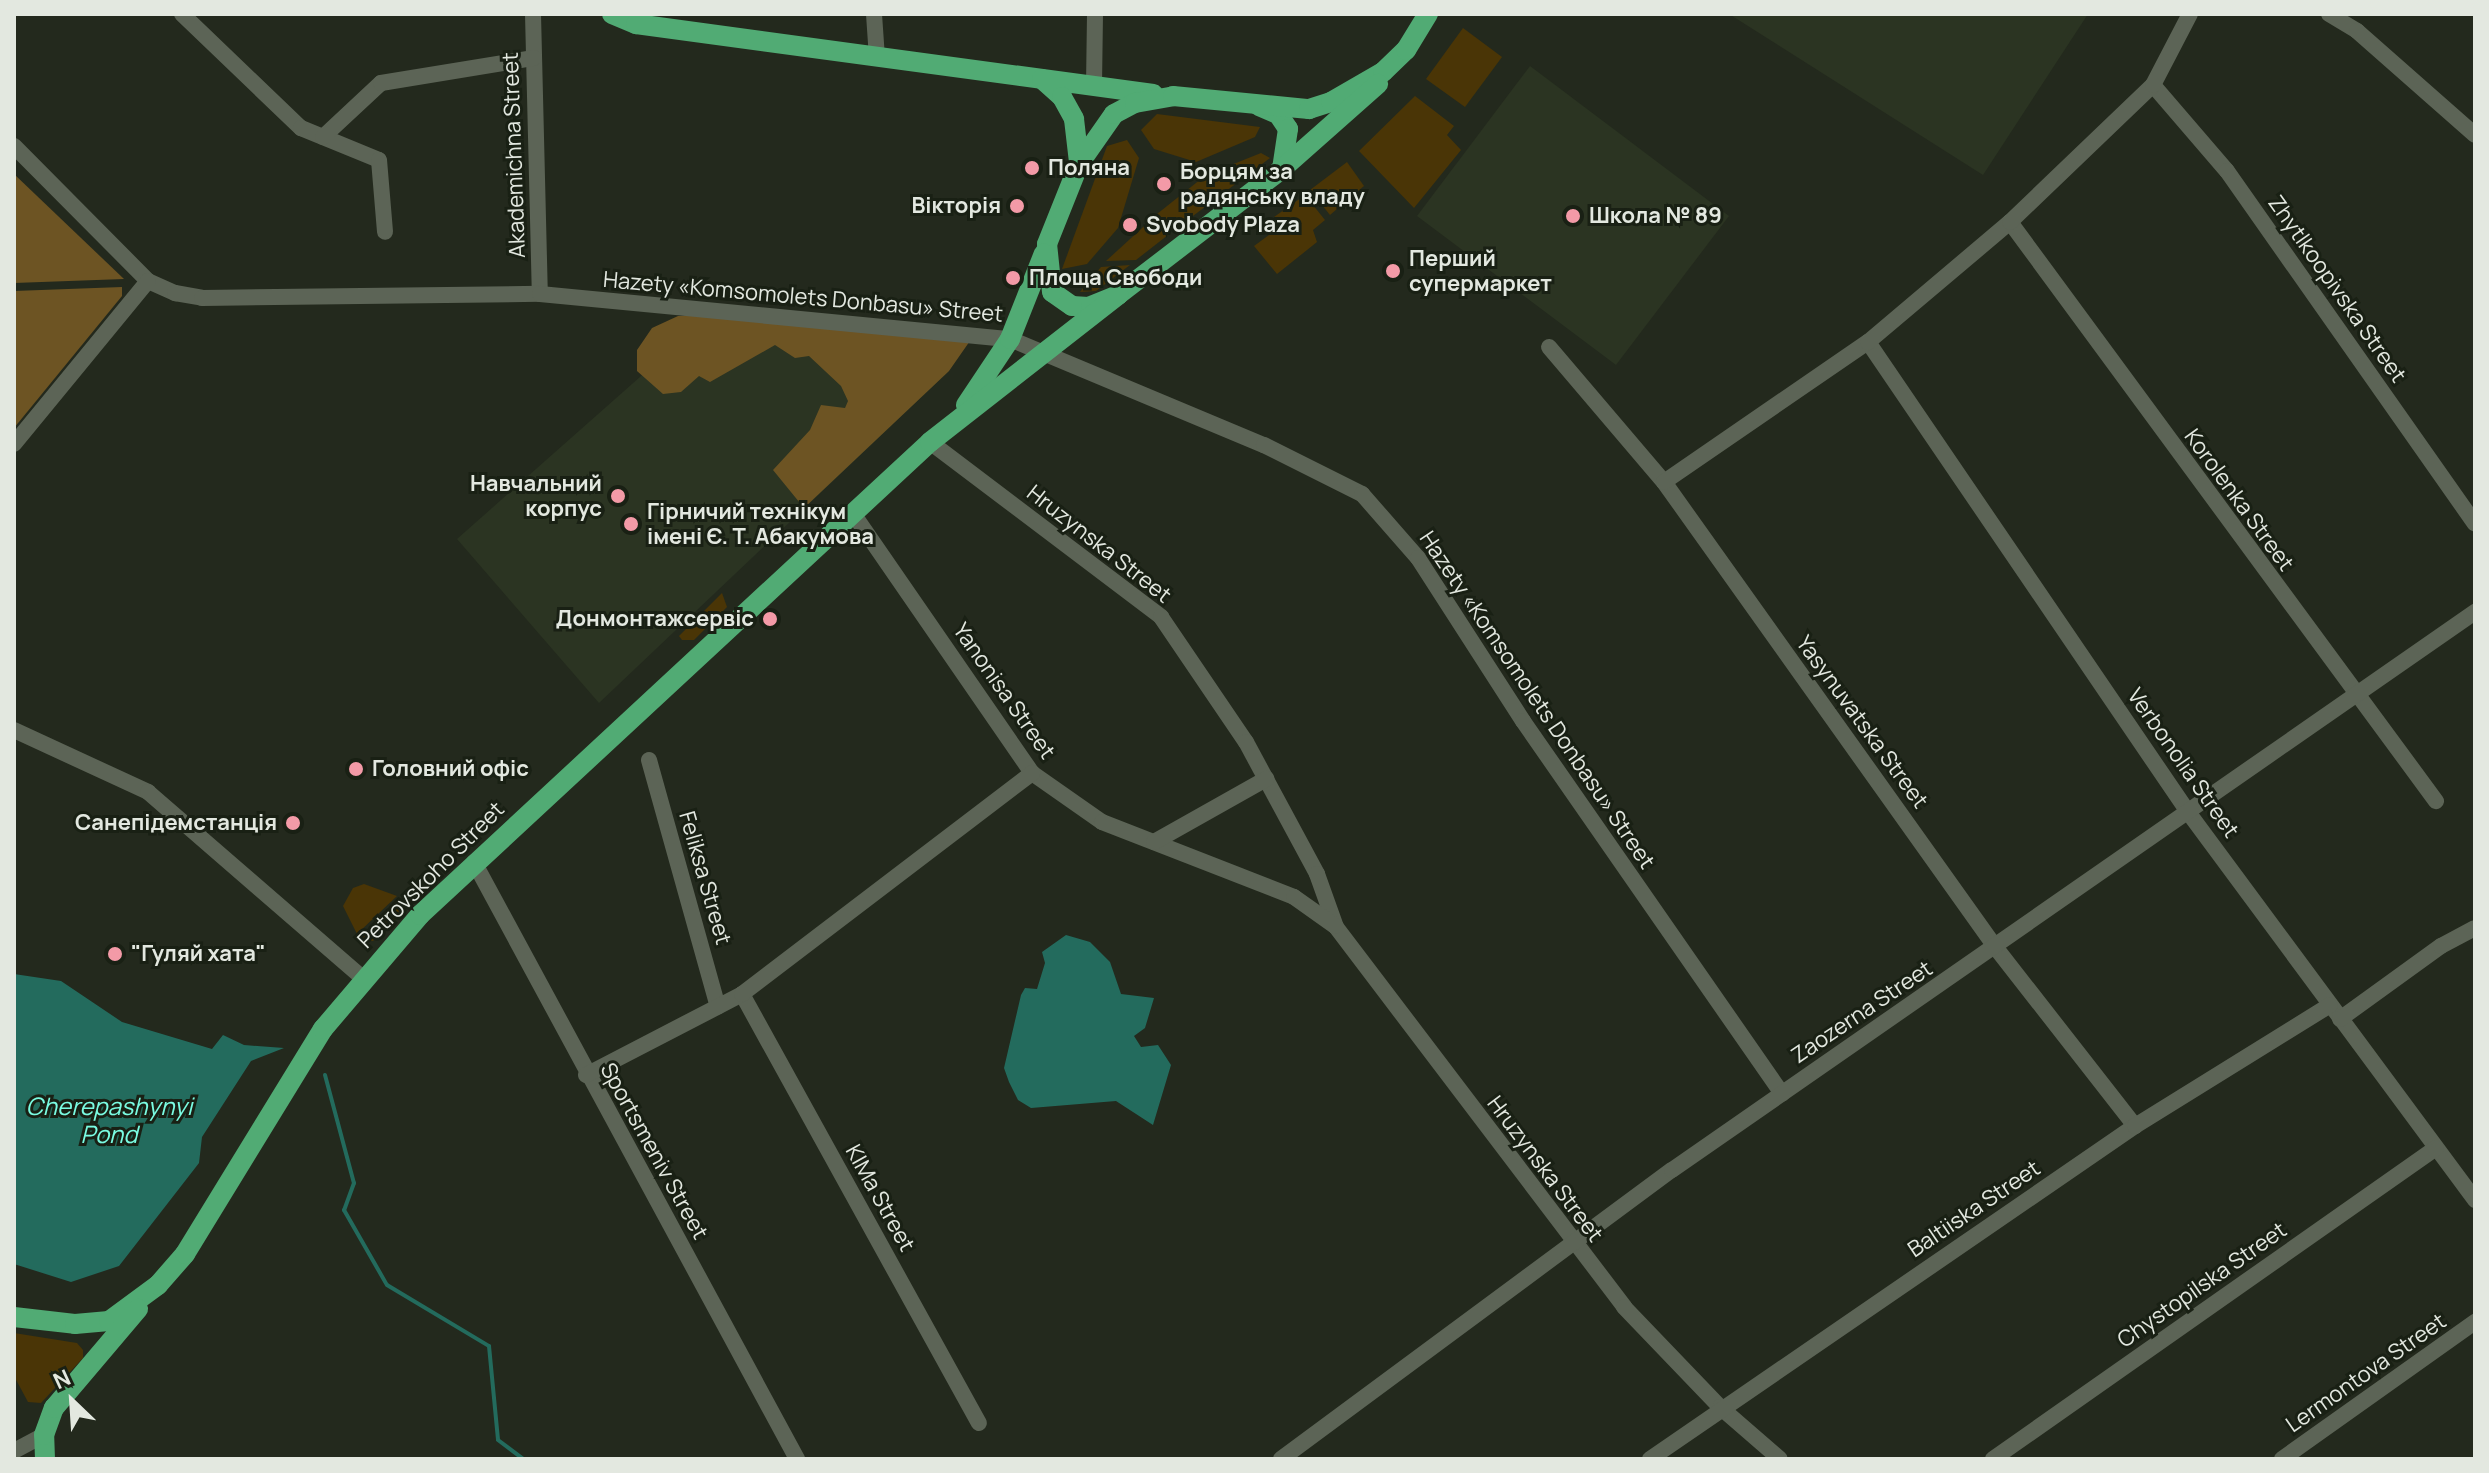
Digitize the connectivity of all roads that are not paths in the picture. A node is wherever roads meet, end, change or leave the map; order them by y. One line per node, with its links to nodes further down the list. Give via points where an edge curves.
1 (182, 14): 18 (street, via 301,128)
2 (533, 14): 10 (street, Akademichna Street)
3 (612, 14): 11 (main road, via 636,24)
4 (874, 14): 11 (street)
5 (1095, 14): 14 (street)
6 (1428, 14): 9 (main road)
7 (2190, 14): 13 (street)
8 (2329, 14): 17 (street, via 2357,31)
9 (1406, 50): 16 (main road, via 1359,90 1331,102 1309,109); 21 (main road, Petrovskoho Street, via 1364,102)
10 (534, 58): 18 (street, via 381,83); 26 (street, Akademichna Street)
11 (877, 58): 12 (main road)
12 (1042, 79): 14 (main road); 20 (main road, via 1062,97 1074,119)
13 (2153, 85): 22 (street); 37 (street, Zhytlkoopivska Street, via 2227,171)
14 (1094, 86): 15 (main road)
15 (1173, 96): 16 (main road); 20 (main road, via 1135,103 1114,114)
16 (1259, 106): 21 (main road, via 1278,114 1288,129)
17 (2475, 135)
18 (323, 137): 23 (street, via 379,160)
19 (14, 146): 25 (street, Hazety «Komsomolets Donbasu» Street)
20 (1079, 164): 24 (main road)
21 (1282, 169): 27 (main road, Petrovskoho Street)
22 (2010, 222): 29 (street); 39 (street, Korolenka Street)
23 (385, 232)
24 (1047, 244): 27 (main road, via 1048,282 1062,301 1088,307); 28 (main road)
25 (148, 281): 26 (street, Hazety «Komsomolets Donbasu» Street, via 202,298); 34 (street)
26 (540, 294): 28 (street, Hazety «Komsomolets Donbasu» Street)
27 (1118, 295): 31 (main road, Petrovskoho Street)
28 (1010, 339): 31 (street, Hazety «Komsomolets Donbasu» Street); 32 (main road)
29 (1868, 342): 35 (street); 46 (street, Verbonolia Street)
30 (1549, 347): 35 (street, Yasynuvatska Street)
31 (1046, 351): 32 (main road, Petrovskoho Street); 60 (street, Hazety «Komsomolets Donbasu» Street, via 1264,445 1362,494 1418,558)
32 (958, 419): 33 (main road, Petrovskoho Street)
33 (930, 442): 36 (main road, Petrovskoho Street); 41 (street, Hruzynska Street, via 1161,617)
34 (14, 444)
35 (1664, 482): 53 (street, Yasynuvatska Street)
36 (852, 512): 43 (street, Yanonisa Street); 48 (main road, Petrovskoho Street)
37 (2475, 524)
38 (2475, 612): 39 (street, Zaozerna Street)
39 (2355, 697): 45 (street, Korolenka Street); 46 (street, Zaozerna Street)
40 (14, 730): 54 (street, via 148,792)
41 (1246, 742): 44 (street, Hruzynska Street); 49 (street, Hruzynska Street)
42 (649, 760): 57 (street, Feliksa Street)
43 (1032, 773): 47 (street, Yanonisa Street, via 1102,822); 55 (street)
44 (1266, 779): 47 (street); 49 (street, Hruzynska Street)
45 (2436, 801)
46 (2188, 812): 53 (street, Zaozerna Street, via 2090,876); 56 (street, Verbonolia Street)
47 (1154, 842): 50 (street, Yanonisa Street)
48 (474, 862): 54 (main road, Petrovskoho Street); 59 (street, Sportsmeniv Street)
49 (1318, 877): 50 (street); 51 (street, Hruzynska Street)
50 (1294, 897): 51 (street, Yanonisa Street)
51 (1336, 927): 64 (street, Hruzynska Street)
52 (2475, 928): 58 (street, via 2441,946)
53 (1996, 948): 60 (street, Zaozerna Street); 61 (street, Yasynuvatska Street)
54 (363, 978): 65 (main road, Petrovskoho Street, via 292,1075 185,1254)
55 (742, 994): 57 (street); 69 (street, KIMa Street)
56 (2330, 1005): 58 (street, Verbonolia Street); 61 (street, Baltiiska Street)
57 (718, 1007): 59 (street)
58 (2340, 1019): 62 (street, Verbonolia Street)
59 (586, 1075): 73 (street, Sportsmeniv Street)
60 (1782, 1094): 64 (street, Zaozerna Street)
61 (2135, 1126): 68 (street, Baltiiska Street)
62 (2436, 1148): 63 (street, Verbonolia Street); 77 (street, Chystopilska Street)
63 (2475, 1200)
64 (1572, 1243): 68 (street, Hruzynska Street, via 1660,1347); 74 (street, Zaozerna Street)
65 (158, 1285): 66 (main road, Petrovskoho Street, via 109,1321 75,1324); 70 (main road, via 54,1408)
66 (14, 1317)
67 (2475, 1322): 78 (street, Lermontova Street)
68 (1720, 1407): 75 (street, Baltiiska Street); 76 (street, Hruzynska Street)
69 (979, 1423)
70 (44, 1435): 71 (street); 72 (main road)
71 (14, 1451)
72 (45, 1459)
73 (797, 1459)
74 (1281, 1459)
75 (1650, 1459)
76 (1780, 1459)
77 (1993, 1459)
78 (2282, 1459)

